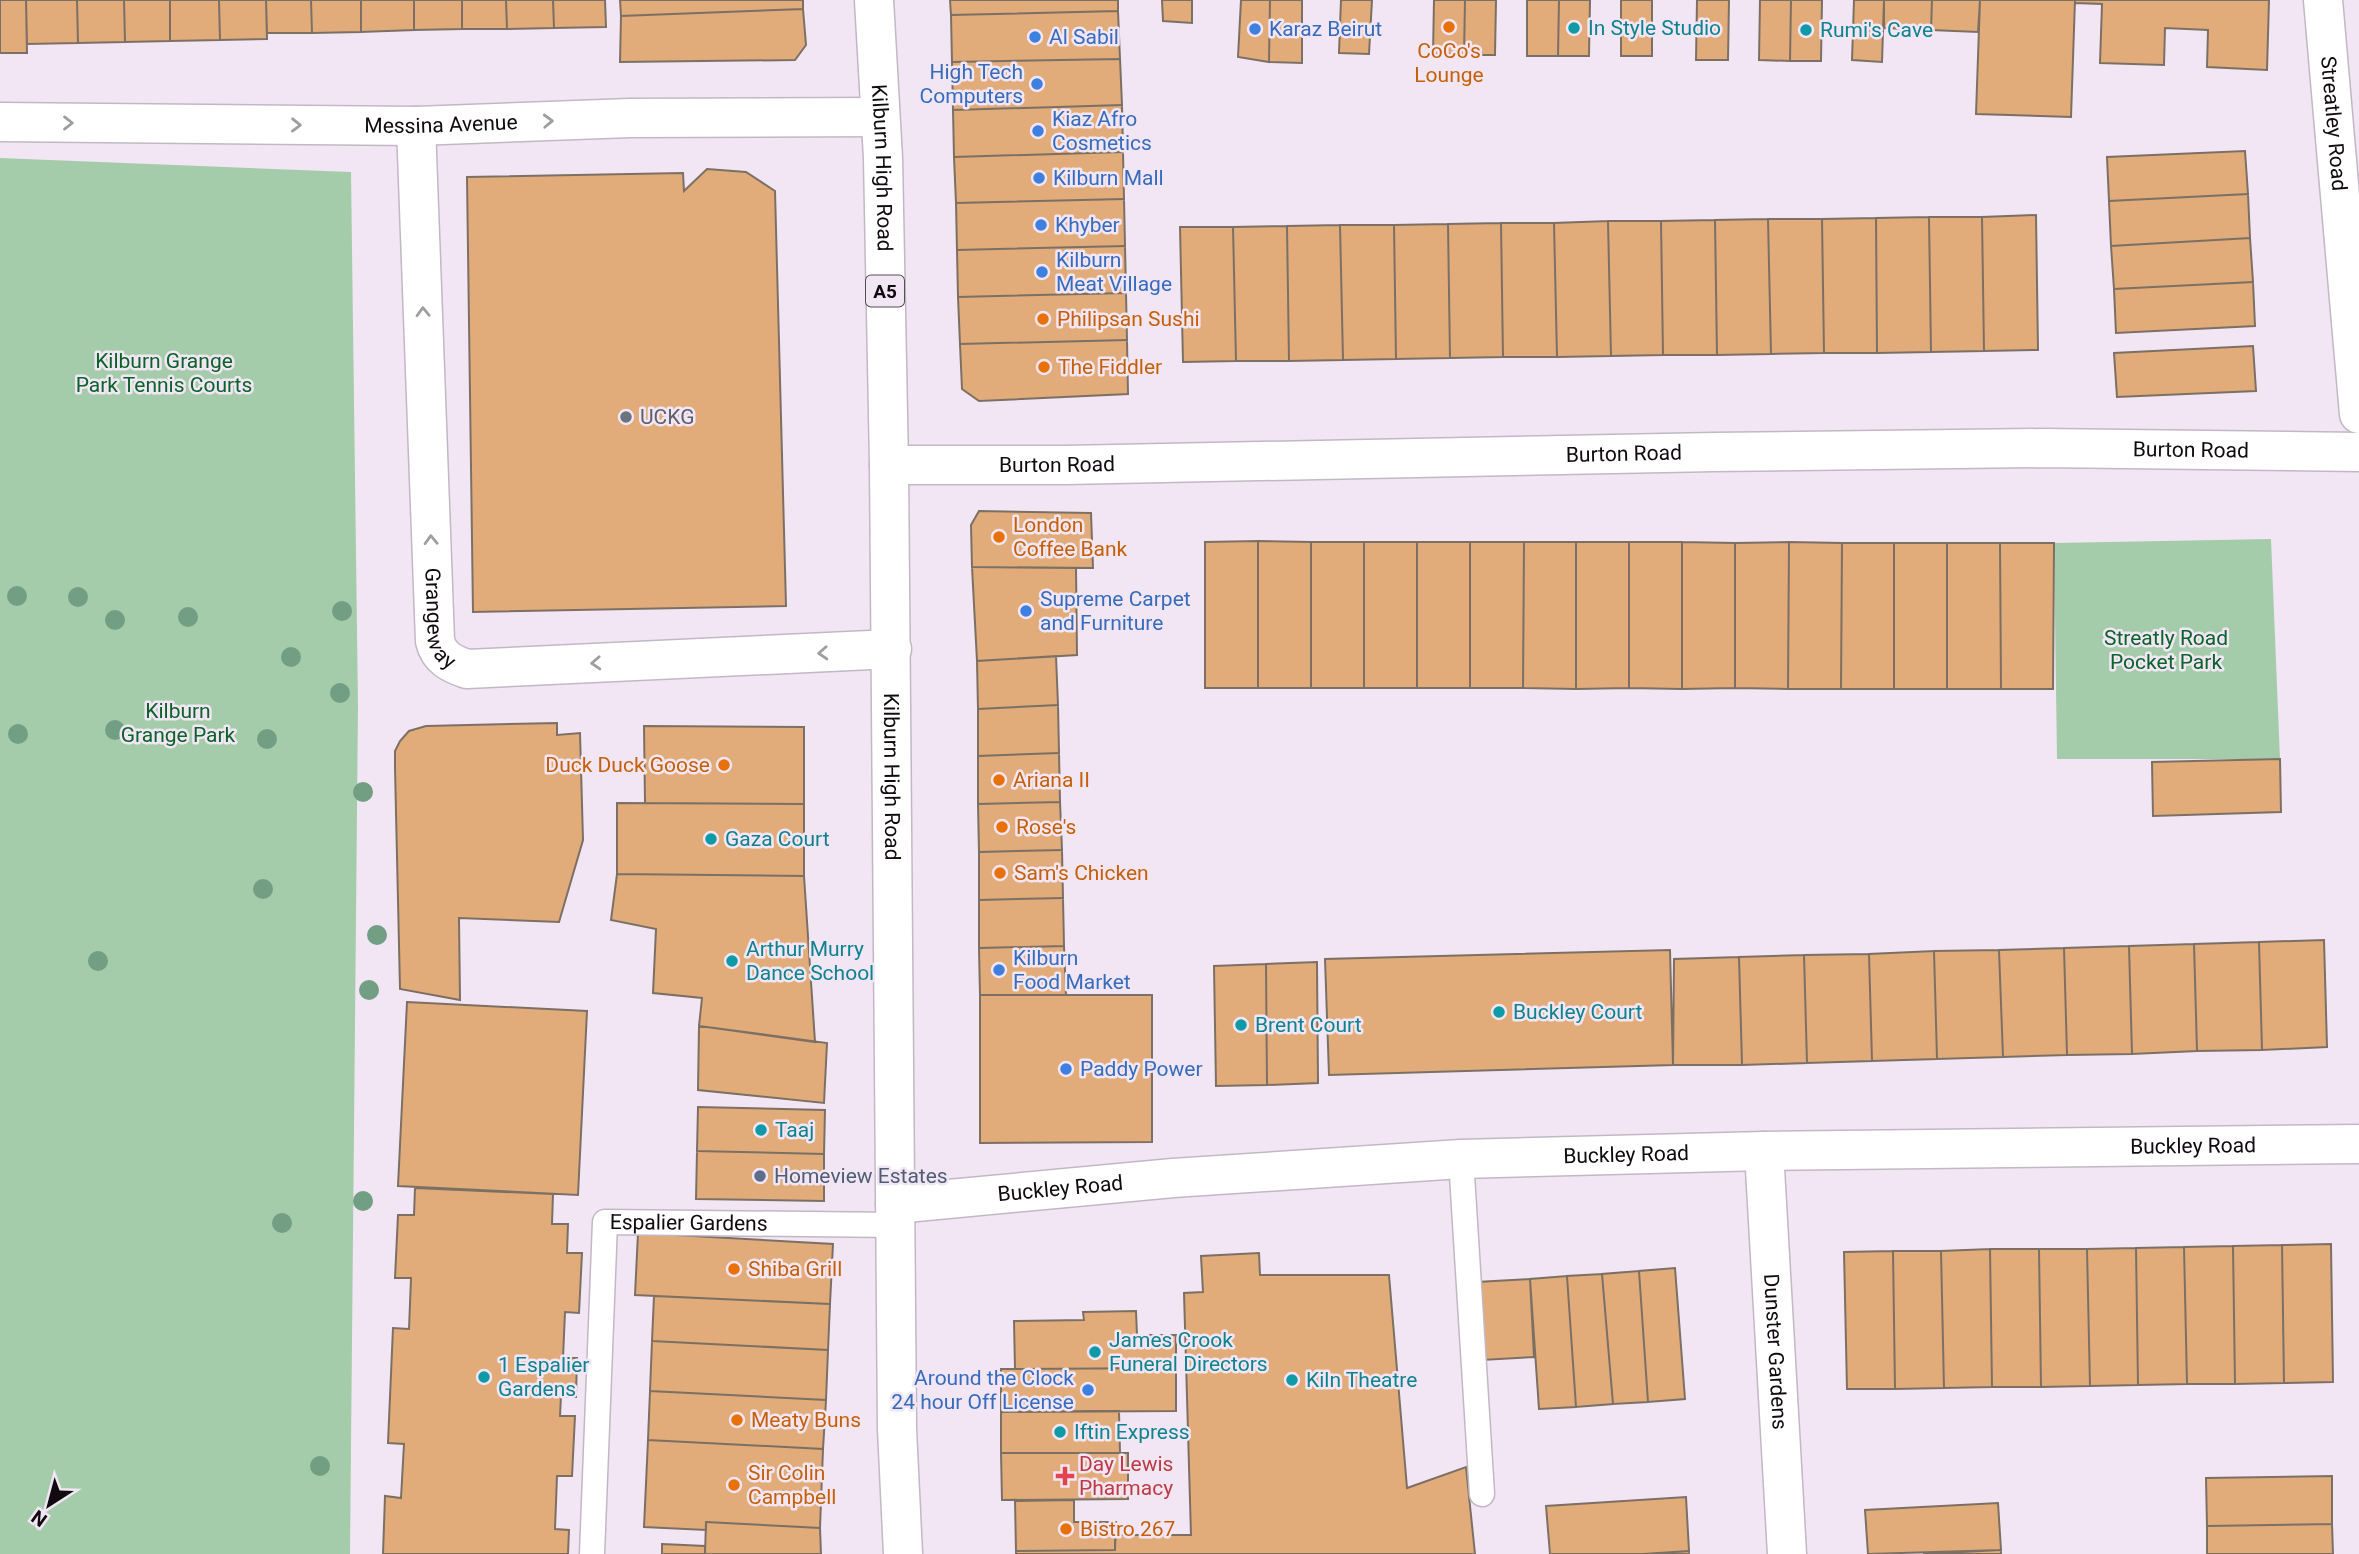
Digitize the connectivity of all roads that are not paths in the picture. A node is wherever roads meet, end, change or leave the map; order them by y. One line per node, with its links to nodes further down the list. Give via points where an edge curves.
1 (874, 0): 3 (street, Kilburn High Road / A5)
2 (2323, 0): 6 (street, Streatley Road)
3 (880, 117): 5 (street, Messina Avenue, one-way to 3, via 630,118); 8 (street, Kilburn High Road / A5)
4 (0, 122): 5 (street, Messina Avenue, one-way to 5)
5 (416, 126): 9 (street, Grangeway, one-way to 5, via 467,669 452,665 438,652)
6 (2359, 414)
7 (2359, 452): 8 (street, Burton Road, via 2043,448)
8 (889, 465): 9 (street, Kilburn High Road / A5)
9 (892, 649): 13 (street, Kilburn High Road / A5)
10 (2359, 1144): 11 (street, Buckley Road)
11 (1764, 1151): 12 (street, Buckley Road); 17 (street, Dunster Gardens)
12 (1461, 1159): 13 (street, Buckley Road, via 1173,1178); 14 (lane)
13 (895, 1215): 15 (lane, Espalier Gardens, via 605,1222); 16 (street, Kilburn High Road / A5)
14 (1482, 1494)
15 (592, 1554)
16 (902, 1554)
17 (1787, 1554)

